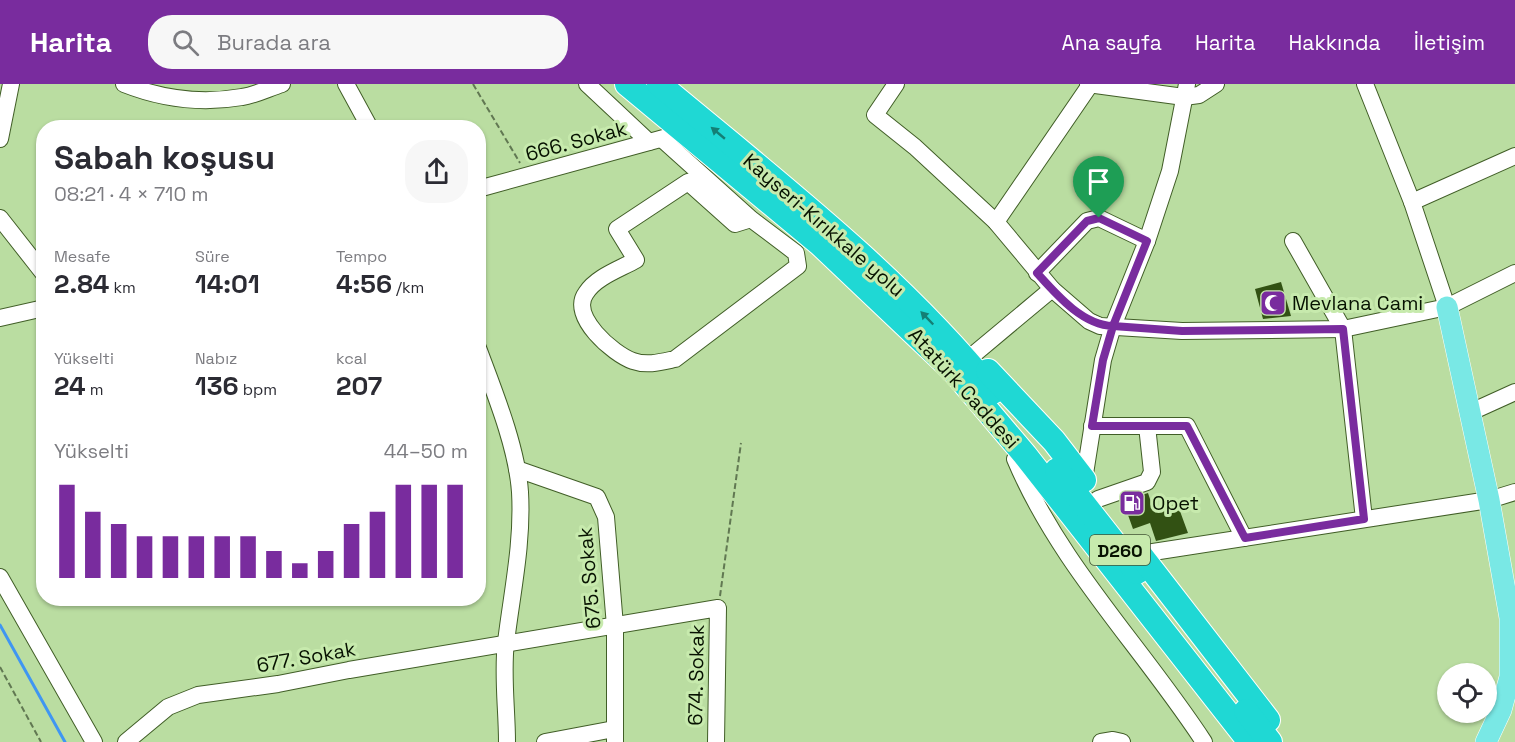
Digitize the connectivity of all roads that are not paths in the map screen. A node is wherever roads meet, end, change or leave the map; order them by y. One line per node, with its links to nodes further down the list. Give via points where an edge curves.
1 (11, 84): 15 (street)
2 (124, 84): 3 (street, via 168,98 193,100 243,97)
3 (282, 84)
4 (346, 84): 13 (street)
5 (587, 84): 14 (street)
6 (627, 84): 14 (highway, Atatürk Caddesi / D260)
7 (659, 84): 33 (highway, Kayseri-Kırıkkale yolu / D260, one-way to 7, via 917,308 830,227)
8 (896, 84): 21 (street, via 875,115)
9 (1216, 84): 12 (street, via 1199,95)
10 (1365, 84): 18 (street)
11 (1089, 85): 12 (street); 21 (street)
12 (1185, 91): 22 (street, via 1170,171)
13 (366, 120)
14 (665, 138): 17 (street, 666. Sokak); 20 (street); 33 (highway, Atatürk Caddesi / D260, via 820,244)
15 (0, 139)
16 (1515, 156): 18 (street)
17 (486, 187)
18 (1412, 202): 28 (street)
19 (0, 218): 24 (street)
20 (751, 219): 20 (street, via 796,253 798,266 675,359 634,362 598,338 582,310 585,293 636,260 617,229 688,182 735,224)
21 (996, 222): 25 (street)
22 (1147, 241): 25 (street, via 1099,218 1087,221); 31 (street)
23 (1293, 241): 32 (street)
24 (36, 264)
25 (1037, 273): 27 (street)
26 (1515, 273): 28 (street)
27 (1052, 290): 31 (street, via 1089,321); 33 (street)
28 (1447, 307): 32 (street); 36 (main road)
29 (36, 310): 30 (street)
30 (0, 318)
31 (1113, 326): 32 (street, via 1182,331); 37 (street)
32 (1343, 329): 44 (street)
33 (961, 365): 39 (highway, via 969,397); 41 (highway, via 991,372 1054,441); 62 (highway, Atatürk Caddesi / D260, via 1025,455); 63 (highway, Kayseri-Kırıkkale yolu / D260, via 1055,466)
34 (486, 371): 40 (street)
35 (1515, 392): 36 (street)
36 (1471, 412): 43 (main road)
37 (1092, 426): 38 (street); 41 (street)
38 (1147, 426): 41 (street, via 1152,472 1147,482); 45 (street, via 1187,426)
39 (1015, 459): 60 (street, via 1052,533); 61 (highway)
40 (517, 470): 49 (street, 675. Sokak, via 597,497 606,517); 50 (street, via 518,570)
41 (1091, 489): 46 (highway)
42 (1515, 492): 43 (street)
43 (1489, 500): 44 (street); 51 (main road, via 1510,618)
44 (1364, 519): 45 (street)
45 (1245, 538): 46 (street)
46 (1140, 554): 64 (highway)
47 (0, 577): 53 (street)
48 (718, 608): 49 (street, 677. Sokak); 57 (street, 674. Sokak)
49 (615, 626): 50 (street, 677. Sokak); 52 (street, 675. Sokak)
50 (506, 644): 54 (street, 677. Sokak, via 198,695 168,707); 55 (street)
51 (1511, 693): 65 (main road)
52 (614, 736): 56 (street)
53 (94, 742)
54 (126, 742)
55 (507, 742)
56 (545, 742)
57 (716, 742)
58 (1101, 742): 59 (street)
59 (1122, 742)
60 (1204, 742)
61 (1230, 742)
62 (1250, 742)
63 (1270, 742)
64 (1284, 742)
65 (1486, 742)

